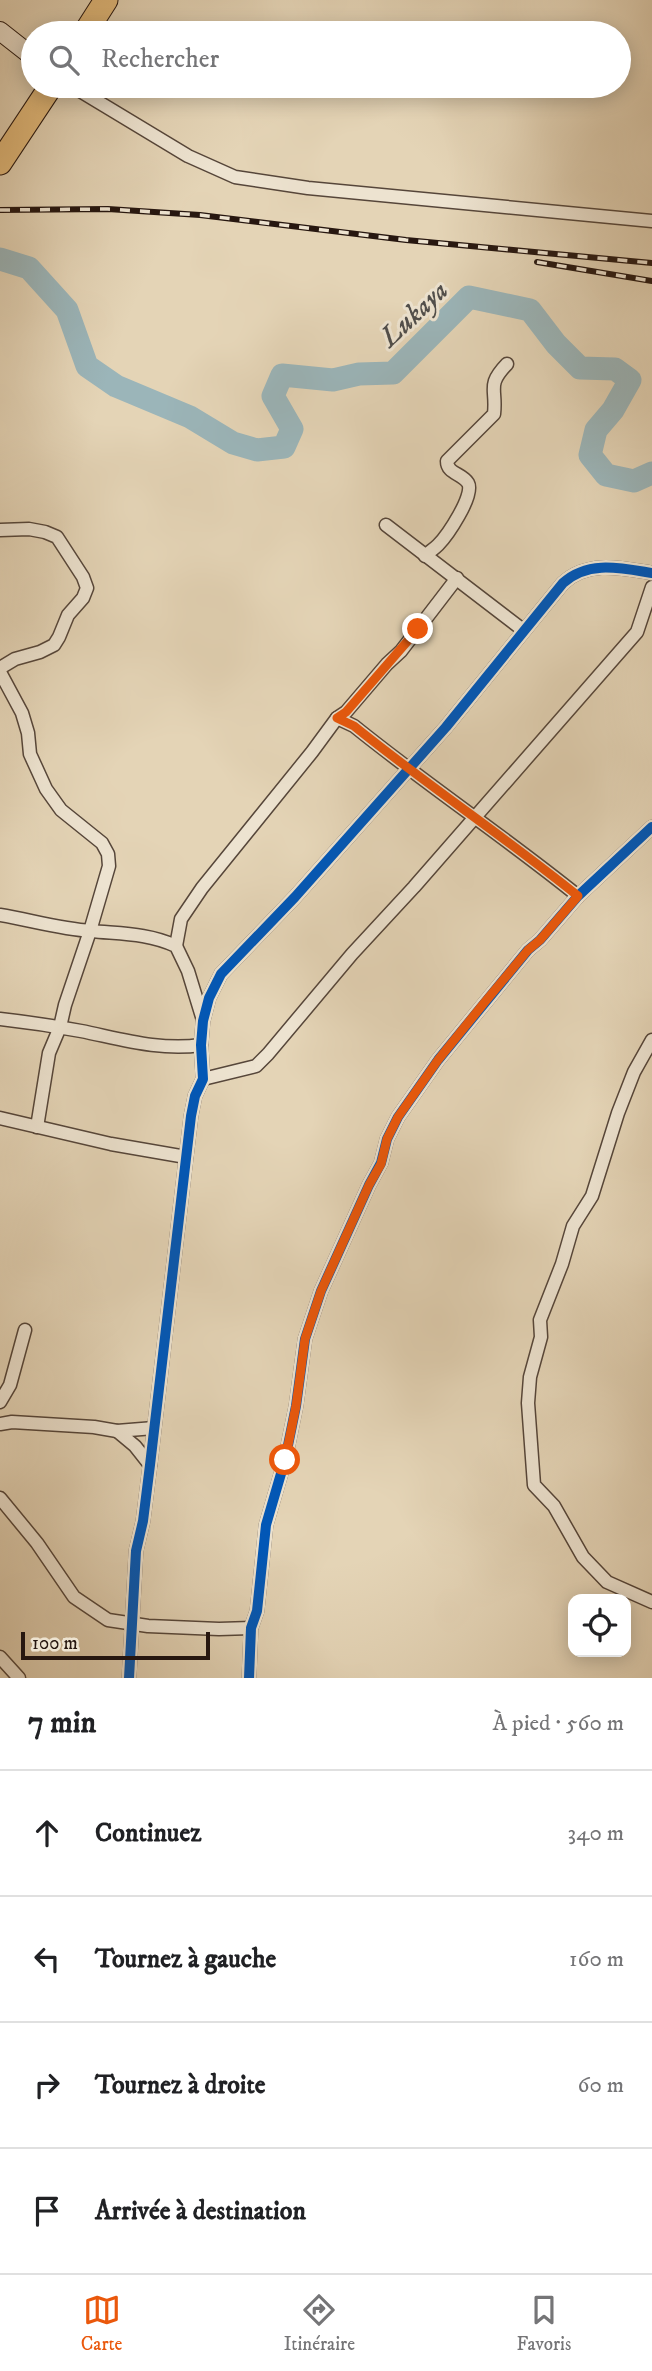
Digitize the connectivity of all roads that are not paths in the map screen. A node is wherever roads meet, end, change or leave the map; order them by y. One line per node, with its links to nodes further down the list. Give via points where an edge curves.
1 (106, 0): 2 (highway)
2 (93, 21)
3 (0, 31): 4 (street)
4 (21, 48)
5 (43, 98): 7 (highway)
6 (92, 98): 8 (street, via 188,156 235,177)
7 (0, 163)
8 (652, 220)
9 (507, 364): 12 (street, via 496,376 492,391 494,414 447,461 450,471 468,482 470,498 439,544)
10 (386, 524): 12 (street)
11 (0, 530): 17 (street, via 29,529 57,537 87,588 54,645 15,659)
12 (425, 556): 14 (street)
13 (652, 573): 16 (street, via 595,567 573,575)
14 (457, 578): 16 (street); 18 (street, via 401,651)
15 (652, 587): 20 (street, via 637,632)
16 (523, 630): 19 (street)
17 (0, 670): 24 (street, via 22,713 30,754 46,789 61,810 102,843 108,854 109,866)
18 (337, 718): 19 (street); 25 (street, via 202,888 181,919)
19 (409, 768): 20 (street); 27 (street, via 221,974)
20 (473, 817): 22 (street); 31 (street, via 256,1066)
21 (652, 827): 22 (street)
22 (578, 896): 44 (street, via 438,1060 387,1139 381,1164 321,1291 305,1339 291,1433 266,1525)
23 (0, 915): 24 (street)
24 (90, 931): 25 (street, via 157,937); 28 (street)
25 (176, 946): 27 (street)
26 (0, 1018): 28 (street)
27 (203, 1021): 30 (street)
28 (60, 1027): 30 (street, via 158,1046); 33 (street, via 49,1053)
29 (652, 1040): 42 (street, via 618,1112 592,1196 573,1226 540,1320 528,1403 534,1485 554,1506 583,1557 607,1582)
30 (201, 1045): 31 (street)
31 (203, 1079): 34 (street, via 195,1096)
32 (0, 1118): 33 (street)
33 (37, 1127): 34 (street)
34 (186, 1157): 38 (street)
35 (25, 1330): 36 (street, via 10,1385)
36 (0, 1402)
37 (0, 1424): 39 (street)
38 (154, 1429): 39 (street); 40 (street)
39 (117, 1431): 40 (street)
40 (150, 1465): 43 (street, via 136,1551)
41 (0, 1498): 43 (street, via 74,1597 108,1620)
42 (652, 1602)
43 (131, 1625): 44 (street); 47 (street)
44 (251, 1628): 48 (street)
45 (0, 1657): 46 (street)
46 (19, 1678)
47 (129, 1678)
48 (249, 1678)

